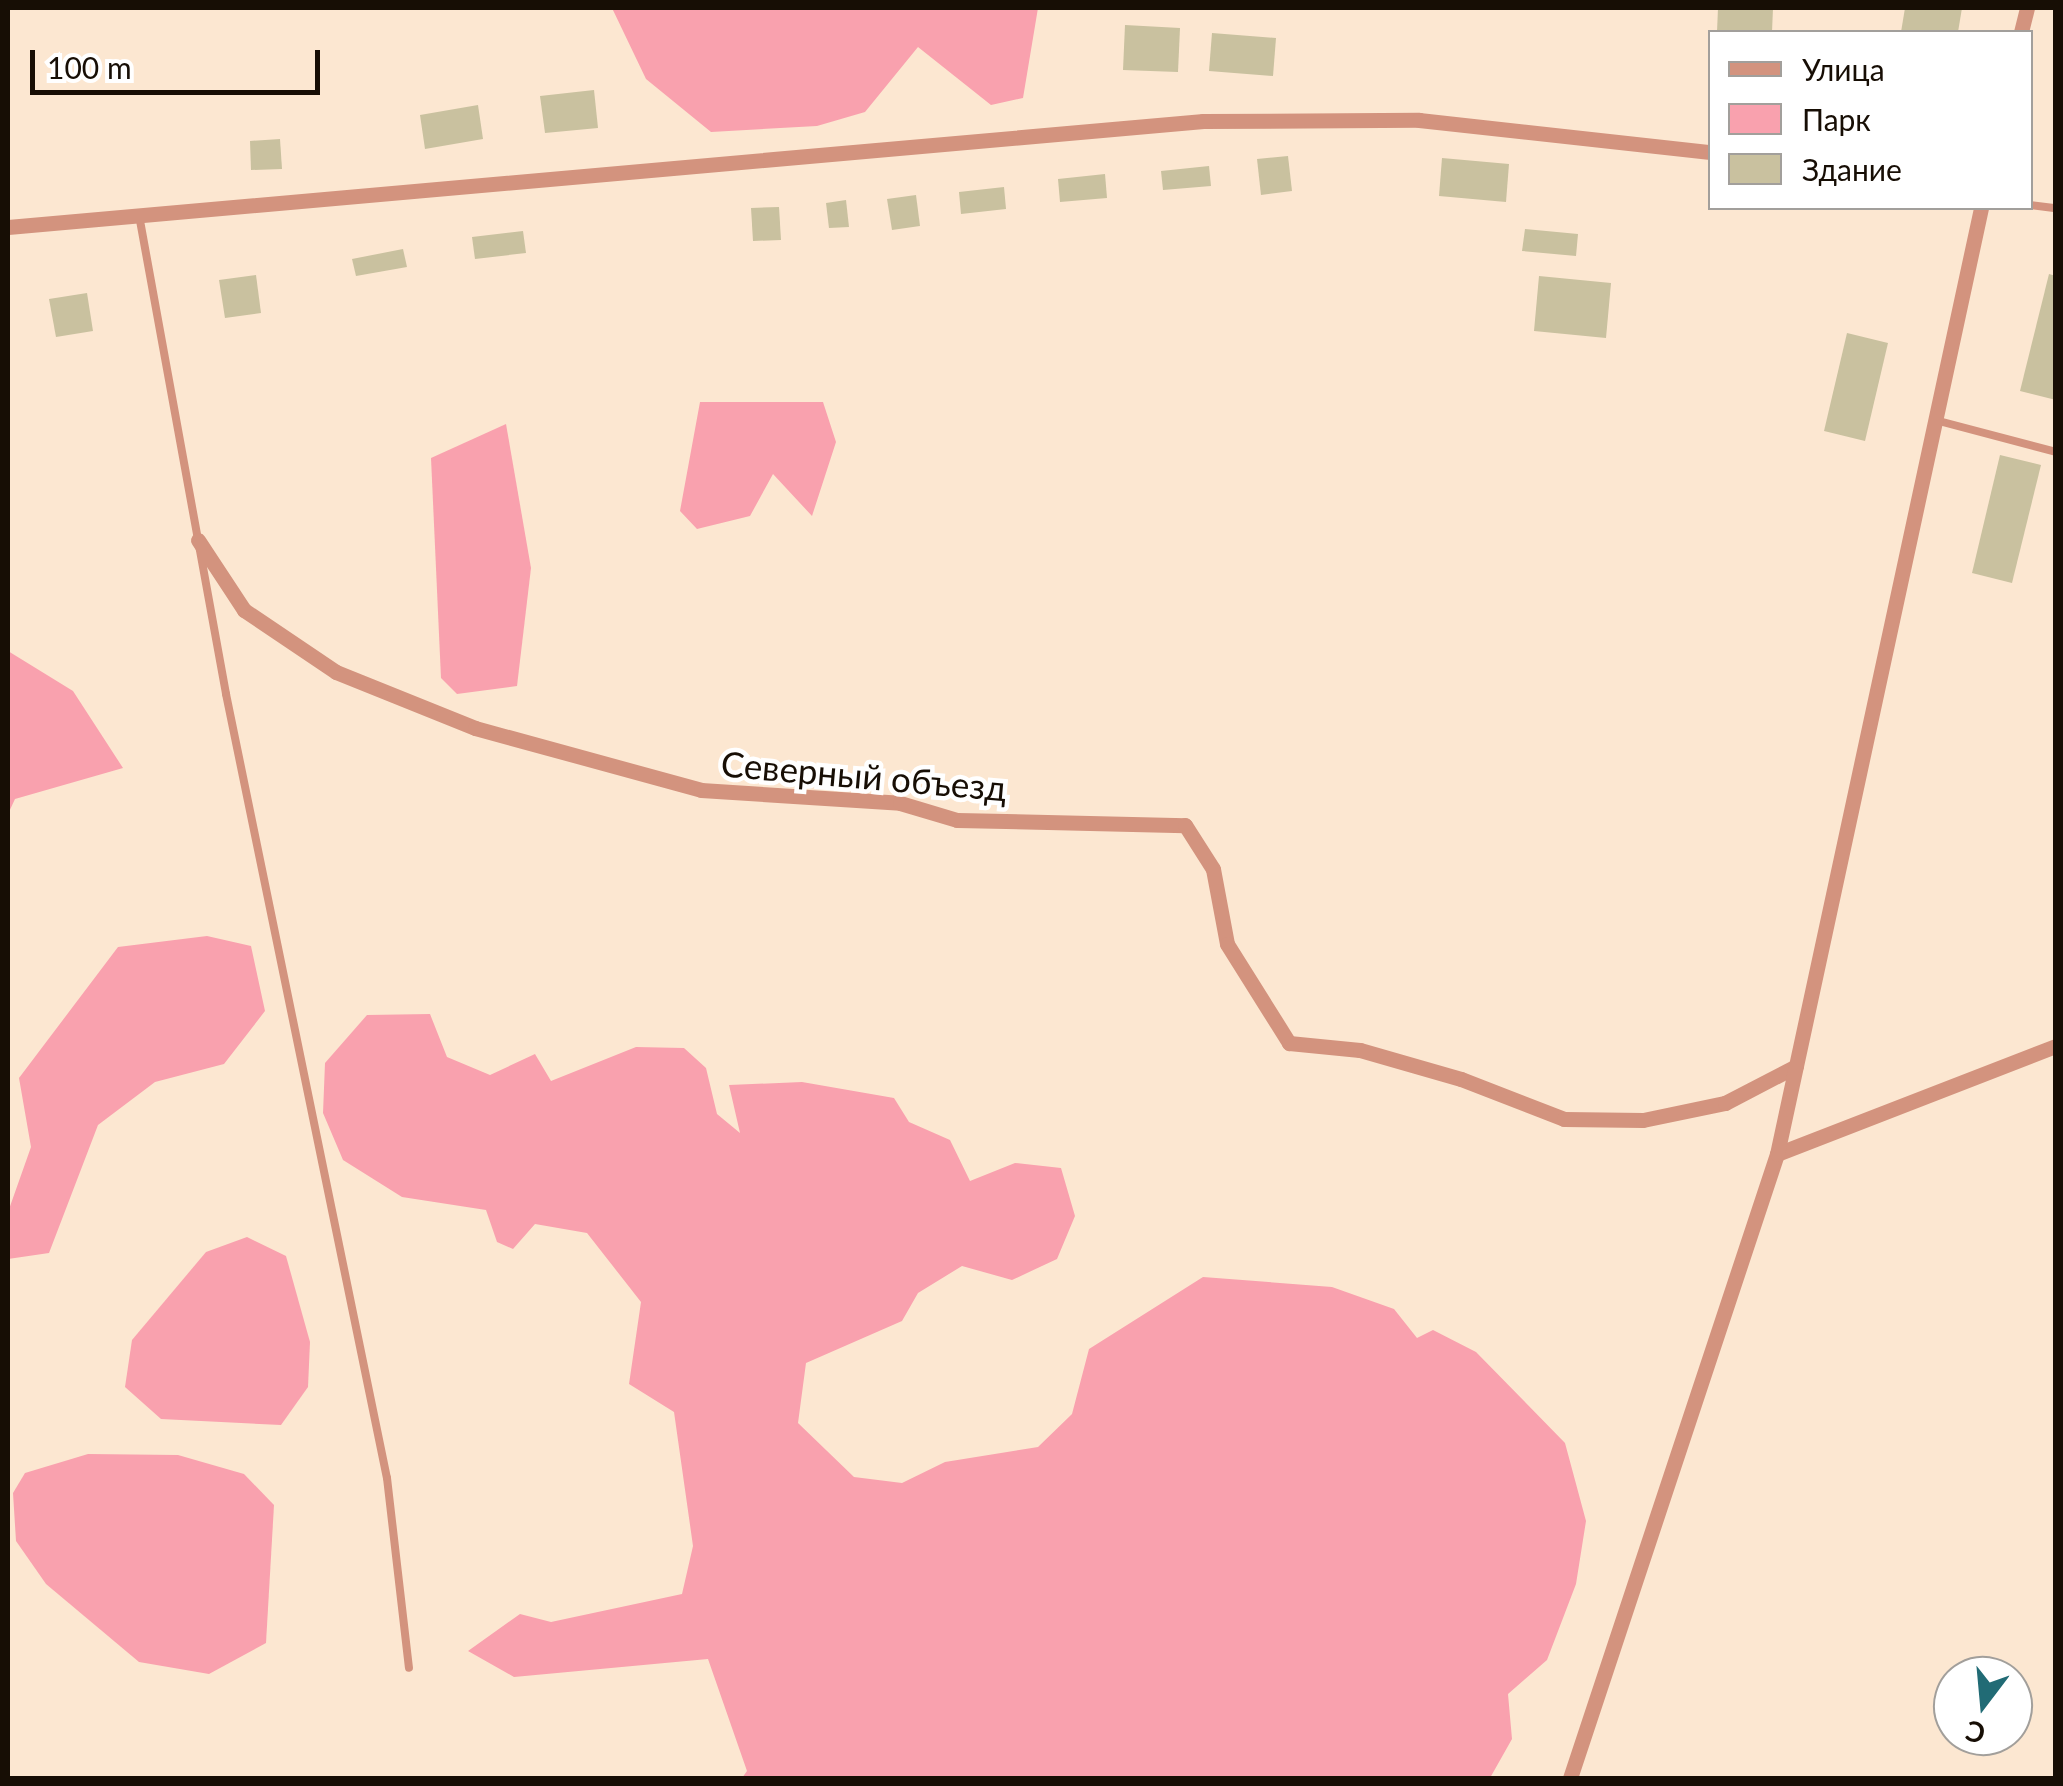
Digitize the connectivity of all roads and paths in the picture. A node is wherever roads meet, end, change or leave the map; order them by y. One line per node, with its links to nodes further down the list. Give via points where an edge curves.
1 (1708, 152): 3 (street, via 1419,120 1203,121)
2 (1981, 210): 5 (street)
3 (139, 215): 4 (street); 7 (lane)
4 (8, 227)
5 (1935, 420): 6 (lane); 9 (street)
6 (2056, 452)
7 (198, 540): 9 (street, Северный объезд, via 244,610 336,672 475,728 700,790 900,803 957,820 1185,825 1213,868 1227,944 1289,1043 1360,1050 1462,1079 1564,1119 1644,1120 1725,1102); 11 (lane, via 387,1478)
8 (2056, 1046): 10 (street)
9 (1796, 1066): 10 (street)
10 (1777, 1154): 12 (street)
11 (410, 1668)
12 (1570, 1778)

